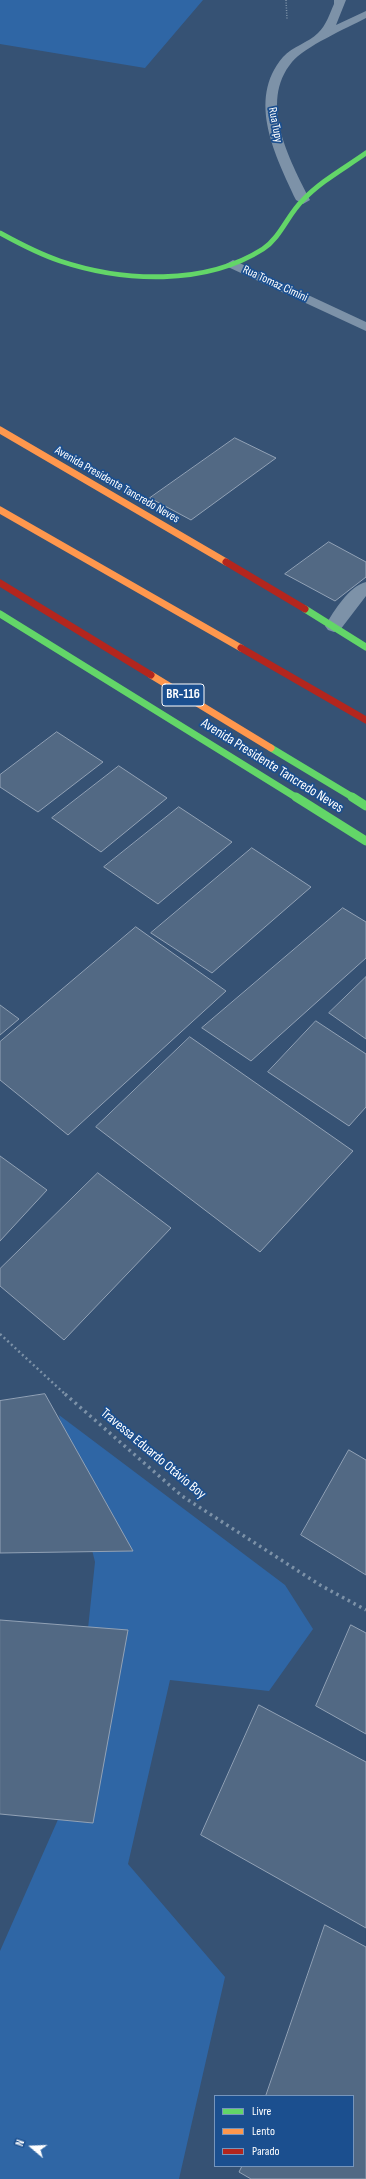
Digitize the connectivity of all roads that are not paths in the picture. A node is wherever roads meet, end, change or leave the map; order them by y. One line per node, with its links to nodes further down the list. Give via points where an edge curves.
1 (340, 0): 3 (street, Rua Tupy)
2 (366, 14): 3 (street)
3 (324, 35): 5 (street, Rua Tupy, via 288,59 277,78 270,104 277,144)
4 (366, 153): 5 (main road, Rua Tomaz Cimini)
5 (302, 200): 7 (main road, Rua Tomaz Cimini, via 284,228 264,248)
6 (0, 233): 7 (main road, via 10,240 68,265 113,274 153,278 194,275)
7 (233, 264): 8 (street, Rua Tomaz Cimini)
8 (366, 327)
9 (0, 430): 14 (main road, Avenida Presidente Tancredo Neves)
10 (0, 510): 16 (main road)
11 (0, 583): 17 (main road, Avenida Presidente Tancredo Neves / BR-116)
12 (366, 587): 14 (street)
13 (0, 614): 18 (main road, Avenida Presidente Tancredo Neves)
14 (334, 626): 15 (main road, Avenida Presidente Tancredo Neves)
15 (366, 647)
16 (366, 720)
17 (366, 806)
18 (366, 841)

